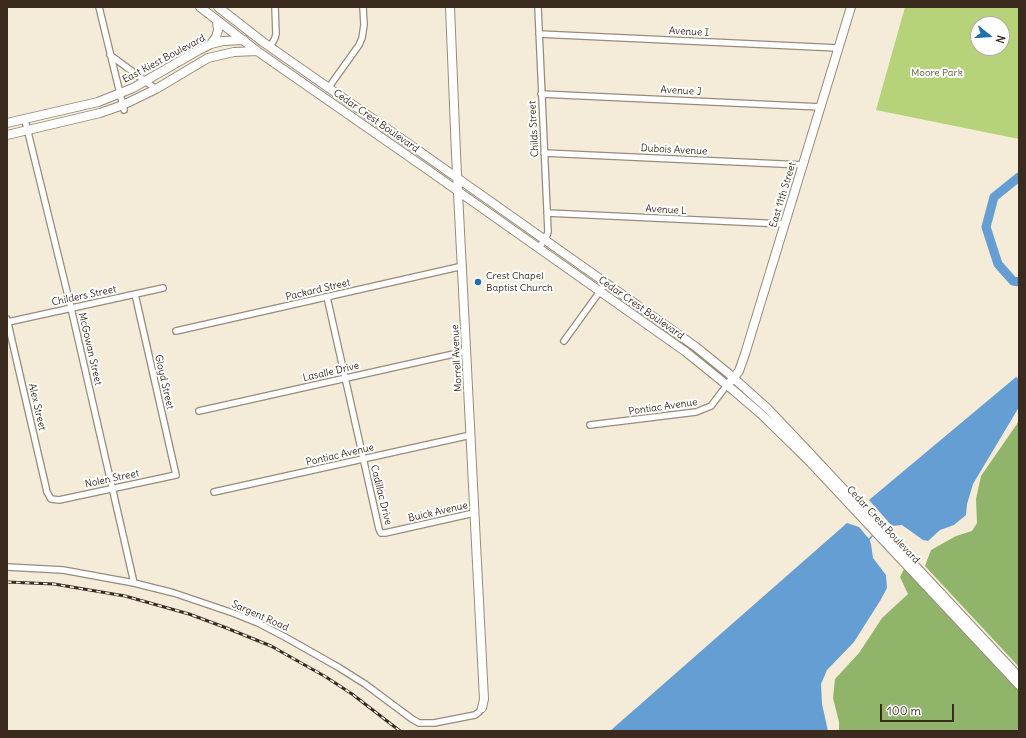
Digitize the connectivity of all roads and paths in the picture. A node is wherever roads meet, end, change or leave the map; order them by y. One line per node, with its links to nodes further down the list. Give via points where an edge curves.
1 (99, 7): 16 (street)
2 (218, 7): 13 (main road, Cedar Crest Boulevard)
3 (275, 7): 13 (street, via 276,34 275,38)
4 (363, 7): 18 (street, via 364,25 359,46)
5 (450, 7): 31 (main road, Morrell Avenue)
6 (538, 7): 10 (street, Childs Street)
7 (851, 7): 14 (main road, East 11th Street)
8 (202, 8): 9 (main road, Cedar Crest Boulevard)
9 (218, 21): 11 (main road, Cedar Crest Boulevard); 12 (main road, via 216,37)
10 (539, 34): 14 (street, Avenue I); 21 (street, Childs Street)
11 (242, 40): 12 (main road, East Kiest Boulevard); 13 (main road, East Kiest Boulevard); 15 (main road, Cedar Crest Boulevard)
12 (211, 44): 17 (main road, East Kiest Boulevard)
13 (266, 44): 15 (main road, via 267,50); 18 (main road, Cedar Crest Boulevard)
14 (838, 48): 24 (main road, East 11th Street)
15 (257, 52): 19 (main road, East Kiest Boulevard, via 234,52 208,58); 22 (main road, Cedar Crest Boulevard)
16 (110, 55): 17 (street); 20 (street)
17 (147, 81): 19 (street); 20 (main road, East Kiest Boulevard)
18 (329, 87): 22 (main road); 31 (main road, Cedar Crest Boulevard)
19 (156, 88): 23 (main road, East Kiest Boulevard)
20 (120, 94): 23 (street); 25 (main road, East Kiest Boulevard)
21 (541, 94): 24 (street, Avenue J); 29 (street, Childs Street)
22 (322, 97): 32 (main road, Cedar Crest Boulevard)
23 (123, 107): 27 (main road, East Kiest Boulevard)
24 (820, 107): 30 (main road, East 11th Street)
25 (24, 120): 26 (main road, East Kiest Boulevard); 27 (street, McGowan Street)
26 (7, 123)
27 (27, 130): 28 (main road, East Kiest Boulevard); 43 (street, McGowan Street)
28 (7, 135)
29 (544, 153): 30 (street, Dubois Avenue); 33 (street, Childs Street)
30 (803, 165): 34 (main road, East 11th Street)
31 (458, 178): 32 (main road, Morrell Avenue); 35 (main road, Cedar Crest Boulevard)
32 (459, 192): 36 (main road, Cedar Crest Boulevard); 37 (main road, Morrell Avenue)
33 (547, 213): 34 (street, Avenue L); 35 (street, Childs Street, via 548,232)
34 (784, 224): 49 (main road, East 11th Street, via 745,354)
35 (545, 240): 36 (street, Childs Street); 38 (main road, Cedar Crest Boulevard)
36 (539, 248): 40 (main road, Cedar Crest Boulevard)
37 (463, 266): 42 (street, Packard Street); 47 (main road, Morrell Avenue)
38 (606, 283): 40 (street); 49 (main road, Cedar Crest Boulevard, via 696,347)
39 (163, 288): 41 (street, Childers Street)
40 (600, 292): 46 (street); 50 (main road, Cedar Crest Boulevard, via 686,352)
41 (135, 294): 43 (street, Childers Street); 56 (street, Gloyd Street)
42 (327, 297): 45 (street, Packard Street); 48 (street, Cadillac Drive)
43 (71, 308): 44 (street, Childers Street); 57 (street, McGowan Street)
44 (7, 321): 59 (street, Alex Street, via 47,492)
45 (176, 331)
46 (564, 341)
47 (467, 351): 48 (street, Lasalle Drive); 53 (main road, Morrell Avenue)
48 (344, 378): 51 (street, Lasalle Drive); 54 (street, Cadillac Drive)
49 (734, 378): 50 (main road, East 11th Street); 55 (main road, Cedar Crest Boulevard, via 767,408)
50 (727, 385): 52 (street, Pontiac Avenue, via 711,406 696,412); 55 (main road, Cedar Crest Boulevard)
51 (199, 411)
52 (590, 425)
53 (471, 435): 54 (street, Pontiac Avenue); 60 (main road, Morrell Avenue)
54 (363, 459): 58 (street, Pontiac Avenue); 61 (street, Cadillac Drive)
55 (813, 461): 64 (main road, Cedar Crest Boulevard); 65 (main road, Cedar Crest Boulevard)
56 (176, 475): 57 (street, Nolen Street)
57 (113, 488): 59 (street, Nolen Street, via 59,500); 63 (street, McGowan Street)
58 (214, 492)
59 (51, 499)
60 (474, 513): 61 (street, Buick Avenue); 66 (main road, Morrell Avenue, via 484,699)
61 (381, 533)
62 (7, 567): 63 (street, Sargent Road, via 63,570)
63 (134, 583): 66 (street, Sargent Road, via 203,602 258,624 338,667 419,723 434,723 475,715)
64 (1019, 676)
65 (1019, 685)
66 (482, 708)

